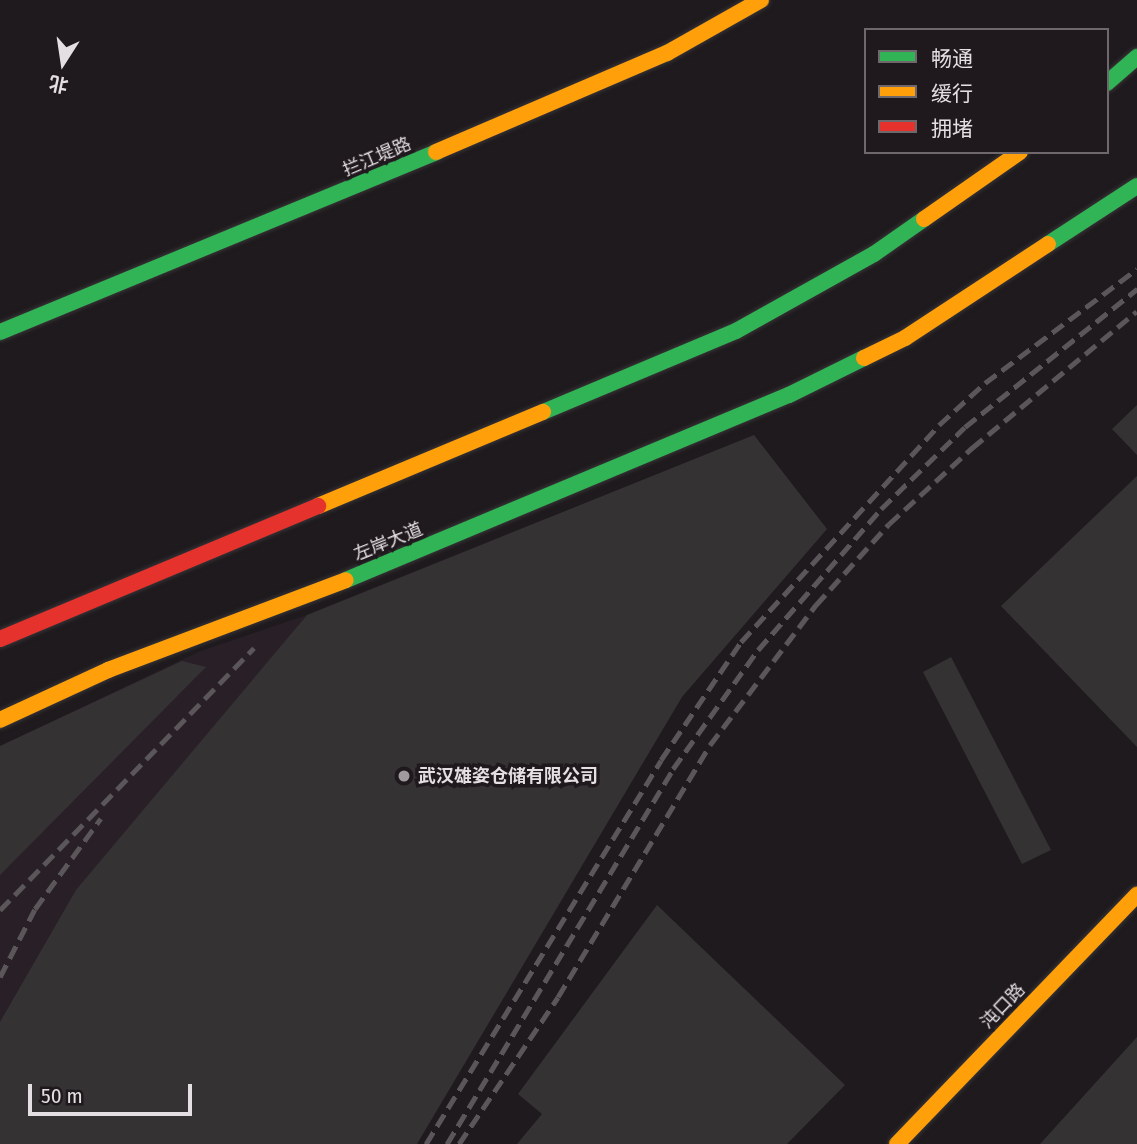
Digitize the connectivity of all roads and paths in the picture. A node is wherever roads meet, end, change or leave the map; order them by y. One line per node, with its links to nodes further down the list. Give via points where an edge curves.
1 (761, 0): 6 (main road, 拦江堤路, via 667,53 583,91)
2 (1137, 57): 3 (main road)
3 (1109, 81)
4 (1017, 154): 7 (main road, via 806,296 736,331)
5 (1137, 186): 8 (main road, 左岸大道, via 905,338 789,395 394,562 108,670)
6 (0, 332)
7 (0, 639)
8 (0, 720)
9 (1137, 895): 10 (main road, 沌口路)
10 (897, 1144)

